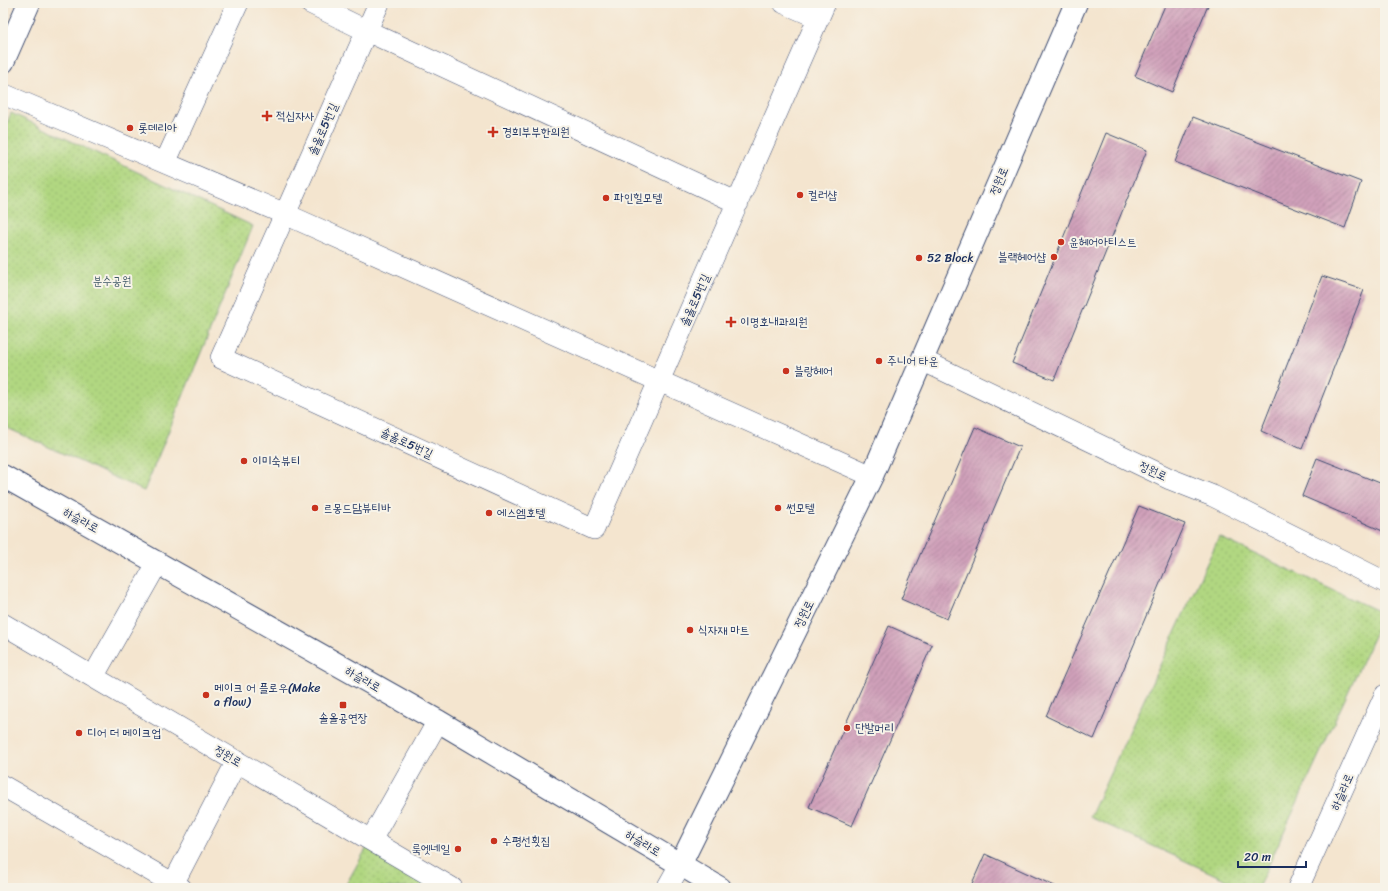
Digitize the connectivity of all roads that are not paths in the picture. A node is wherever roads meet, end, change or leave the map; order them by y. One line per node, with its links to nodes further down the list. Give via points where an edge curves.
1 (29, 3): 9 (street)
2 (238, 3): 11 (street)
3 (310, 3): 8 (street)
4 (379, 3): 8 (street, 솔올로5번길)
5 (784, 3): 7 (street, 솔올로5번길)
6 (1076, 3): 14 (street, 정원로)
7 (822, 10): 12 (street, 솔올로5번길)
8 (367, 31): 12 (street); 13 (street, 솔올로5번길)
9 (3, 62)
10 (3, 94): 11 (street)
11 (166, 163): 13 (street)
12 (738, 203): 15 (street, 솔올로5번길)
13 (285, 214): 15 (street); 15 (street, 솔올로5번길, via 221,358 587,526 594,529)
14 (922, 360): 17 (street, 정원로); 19 (street, 정원로, via 1170,479 1213,496)
15 (659, 382): 17 (street)
16 (3, 476): 18 (street, 하슬라로)
17 (872, 476): 27 (street, 정원로)
18 (158, 562): 21 (street); 23 (street, 하슬라로)
19 (1385, 582)
20 (3, 624): 21 (street, 정원로)
21 (93, 677): 24 (street, 정원로)
22 (1385, 695): 32 (street, 하슬라로)
23 (438, 721): 26 (street); 27 (street, 하슬라로)
24 (237, 761): 26 (street, 정원로); 28 (street)
25 (3, 786): 28 (street)
26 (371, 840): 29 (street, 정원로)
27 (680, 865): 30 (street); 31 (street, 하슬라로)
28 (175, 887)
29 (452, 888)
30 (667, 888)
31 (720, 888)
32 (1298, 888)

